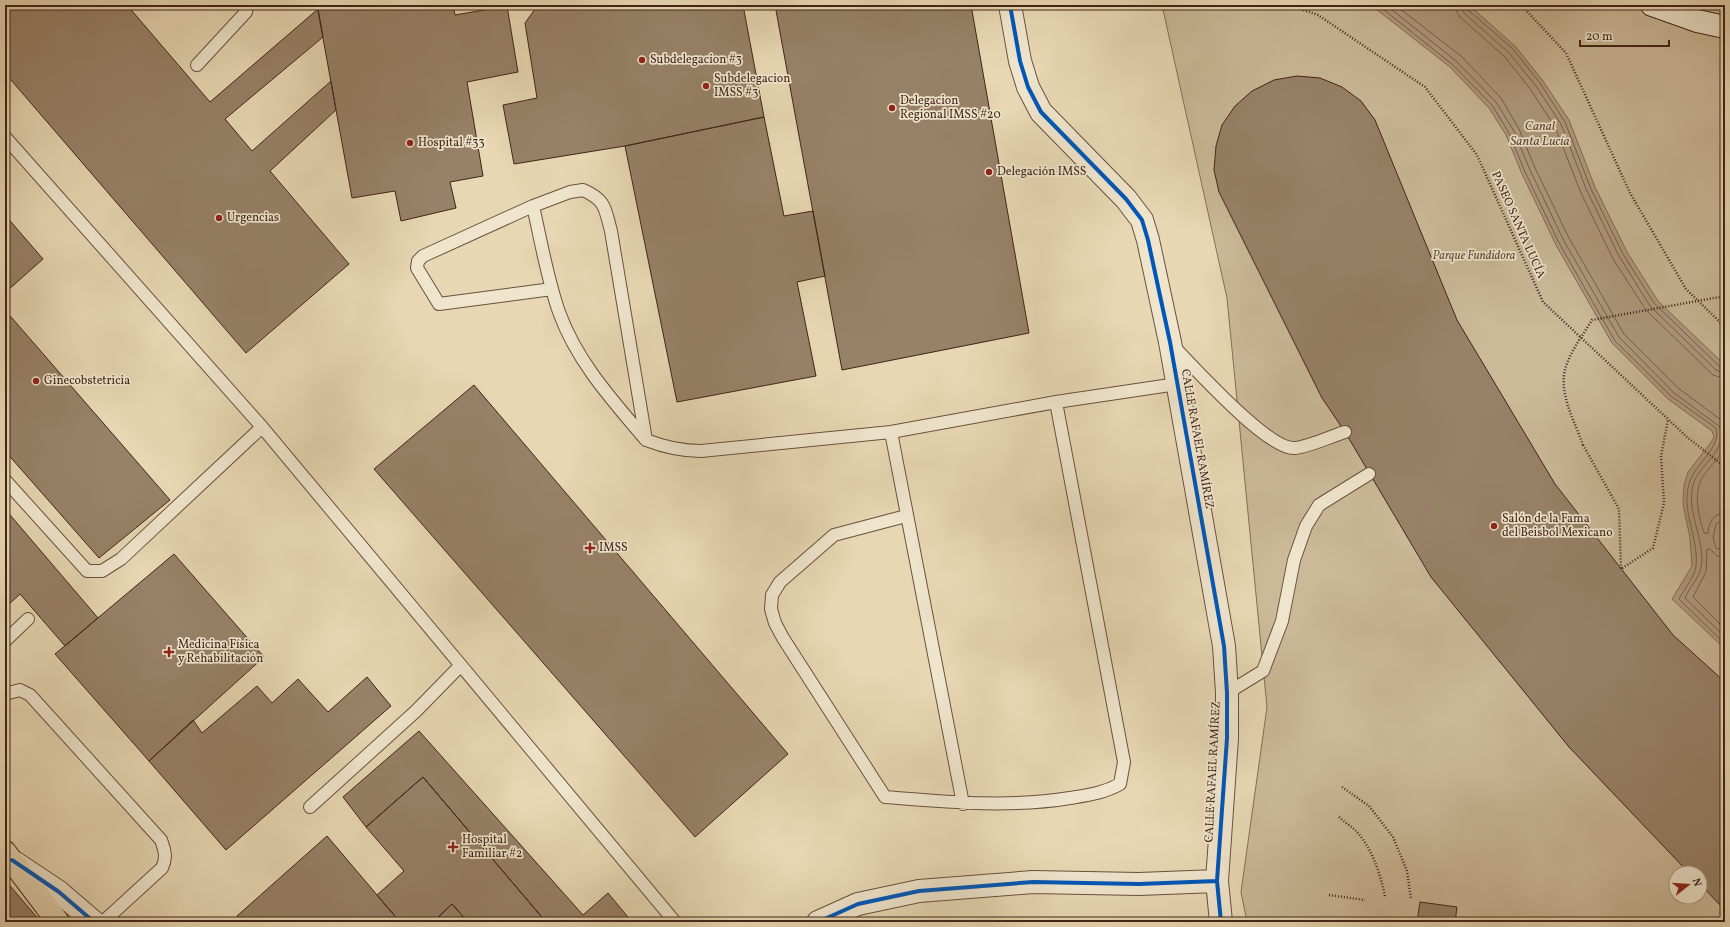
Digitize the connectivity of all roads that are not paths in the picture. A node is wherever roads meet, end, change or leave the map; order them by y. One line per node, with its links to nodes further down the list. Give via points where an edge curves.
1 (246, 5): 5 (lane, via 246,12)
2 (1010, 5): 9 (street, CALLE RAFAEL RAMÍREZ, via 1020,61 1028,87 1041,112 1126,199 1142,220)
3 (1652, 5): 4 (street, via 1697,21)
4 (1725, 27)
5 (197, 65)
6 (5, 137): 12 (lane)
7 (532, 206): 8 (lane); 8 (lane, via 423,256 418,261 417,268 439,304); 15 (lane, via 583,190 596,196 604,206 611,231)
8 (552, 289): 15 (lane, via 575,347 600,385)
9 (1170, 342): 10 (street, CALLE RAFAEL RAMÍREZ); 14 (lane, via 1265,436 1281,446 1295,448)
10 (1177, 384): 11 (lane); 22 (street, CALLE RAFAEL RAMÍREZ, via 1224,646)
11 (1056, 402): 13 (lane); 24 (lane, via 1124,762 1120,784 1097,794 1038,804)
12 (262, 427): 17 (lane, via 121,559 102,572 87,570); 21 (lane)
13 (891, 432): 15 (lane, via 701,451 673,449); 18 (lane)
14 (1345, 432)
15 (646, 440)
16 (1369, 474): 22 (lane, via 1319,505 1306,526 1294,560 1282,621 1263,670)
17 (5, 480)
18 (906, 516): 24 (lane); 24 (lane, via 834,535 780,582 772,595 771,609 783,638 885,797)
19 (28, 620): 20 (lane)
20 (5, 641)
21 (460, 666): 25 (lane, via 416,711); 31 (lane)
22 (1227, 693): 27 (street, CALLE RAFAEL RAMÍREZ, via 1227,738)
23 (5, 694): 30 (lane, via 20,690 30,695 161,840 166,860 162,868)
24 (963, 804)
25 (310, 807)
26 (8, 856): 28 (highway); 29 (street, via 59,892)
27 (1217, 881): 32 (street, via 1139,884 1033,882 919,891 858,904); 33 (street, CALLE RAFAEL RAMÍREZ)
28 (58, 922)
29 (94, 922)
30 (103, 922)
31 (675, 922)
32 (818, 922)
33 (1221, 922)

